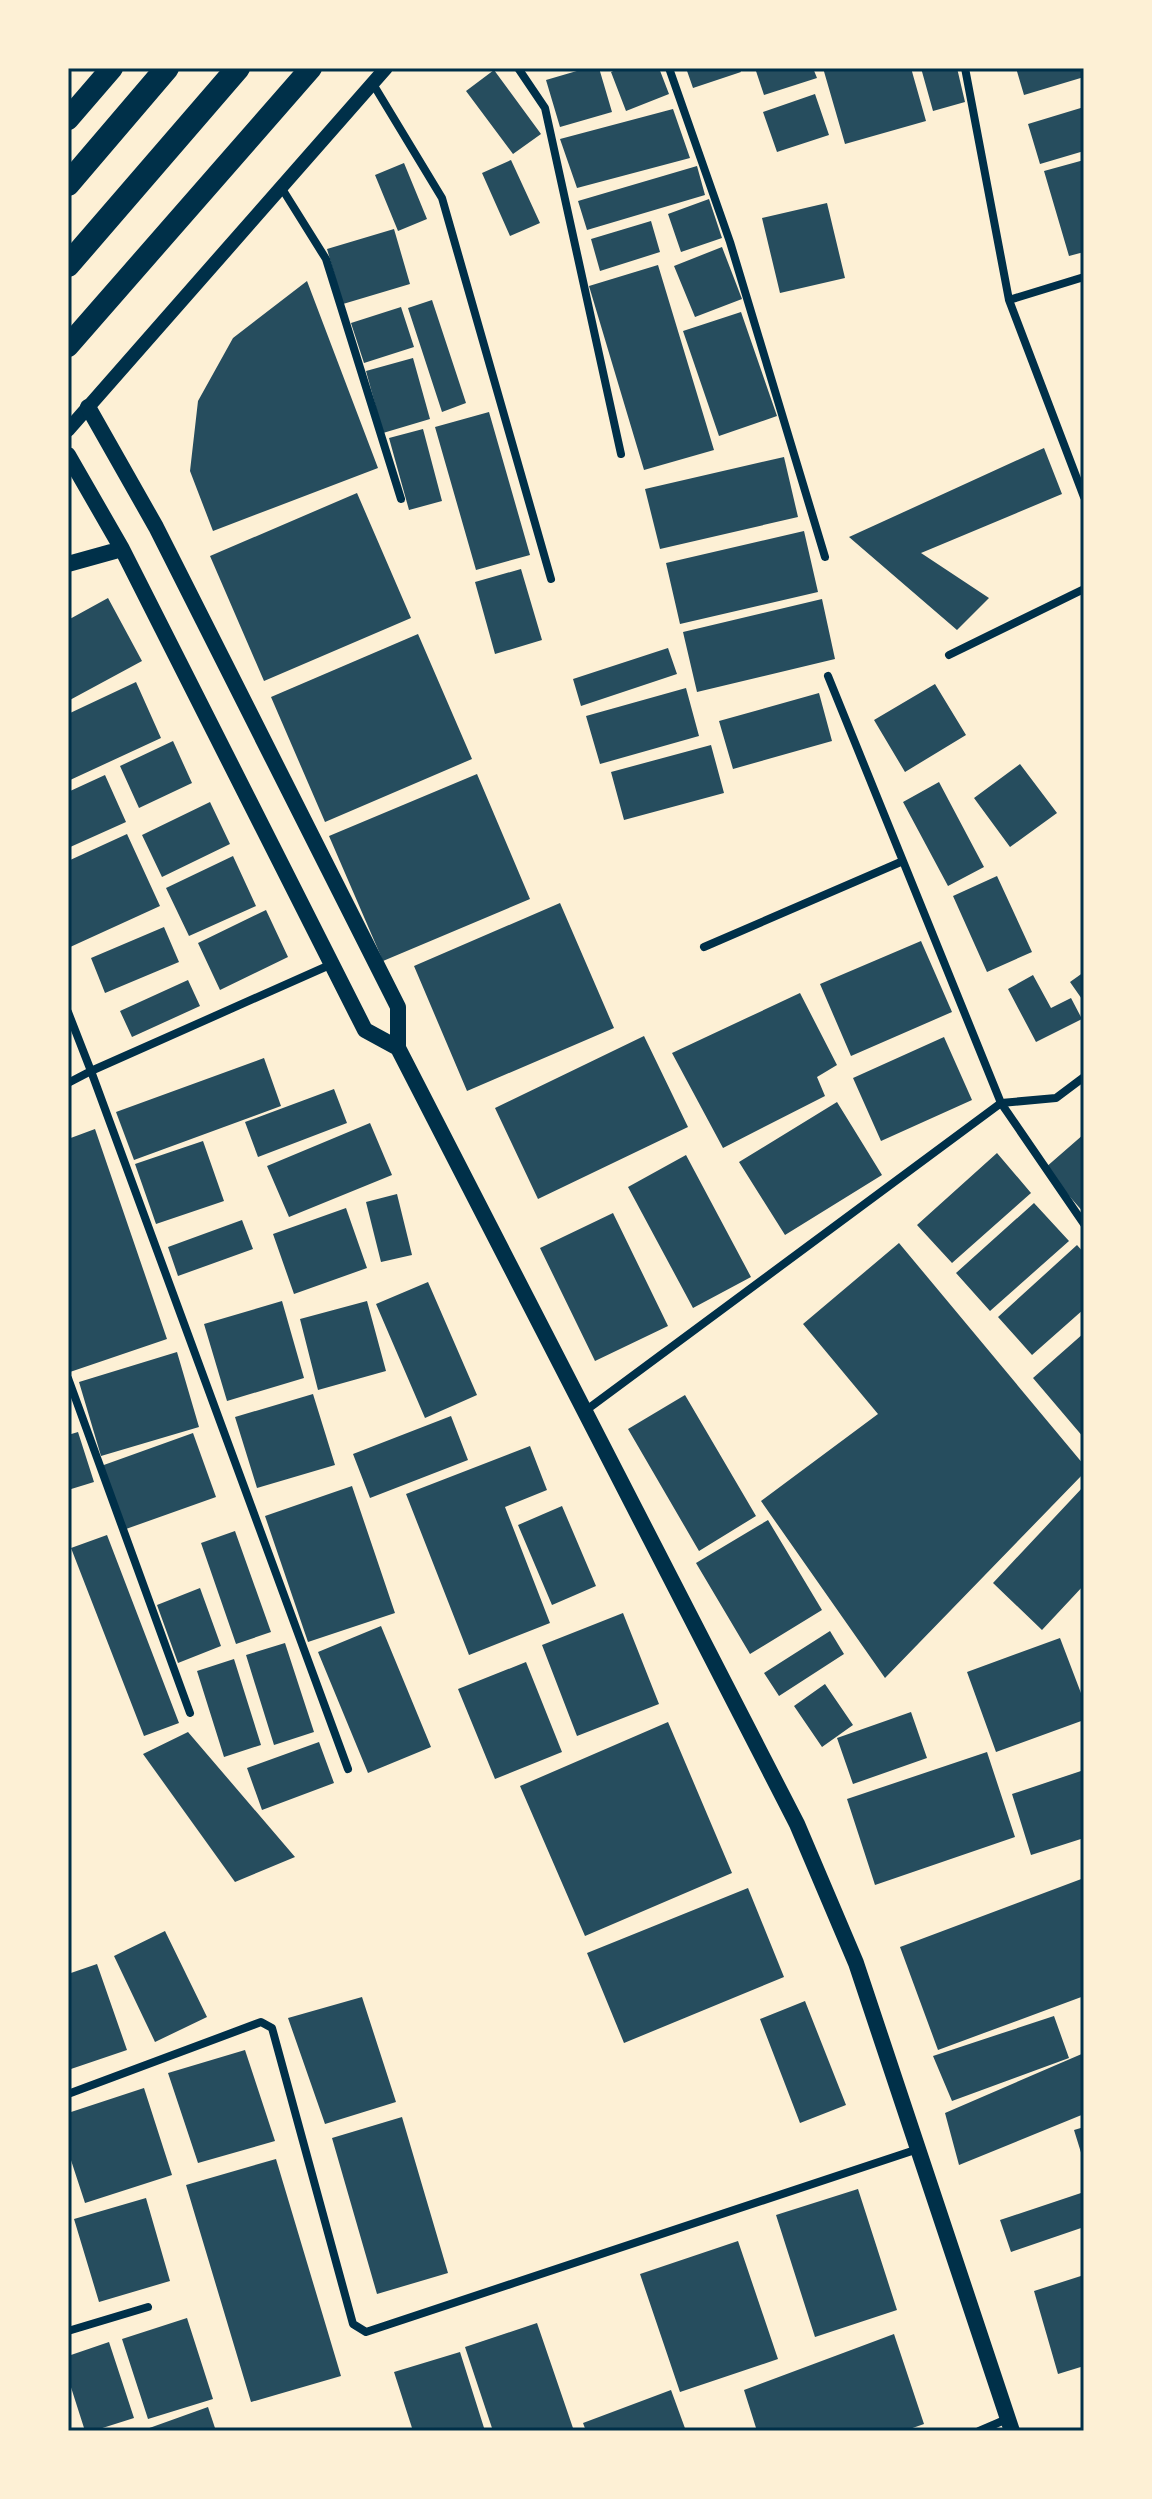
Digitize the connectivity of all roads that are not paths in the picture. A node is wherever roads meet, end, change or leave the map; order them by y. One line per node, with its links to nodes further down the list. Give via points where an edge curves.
1 (112, 68): 10 (highway)
2 (167, 68): 11 (highway)
3 (238, 68): 13 (highway)
4 (311, 68): 16 (highway)
5 (386, 68): 9 (street)
6 (518, 68): 19 (street, via 545,108)
7 (669, 68): 24 (street, via 730,242)
8 (965, 68): 15 (street)
9 (373, 84): 12 (street); 26 (street, via 442,198)
10 (68, 119)
11 (68, 184)
12 (281, 187): 17 (street); 22 (street, via 326,259)
13 (68, 265)
14 (1084, 277): 15 (street)
15 (1009, 300): 21 (street)
16 (68, 346)
17 (88, 407): 18 (street); 34 (main road, via 156,527 398,1007)
18 (68, 430)
19 (621, 454)
20 (68, 455): 23 (main road)
21 (1084, 497)
22 (401, 499)
23 (122, 549): 25 (main road); 32 (main road)
24 (825, 557)
25 (68, 564)
26 (551, 579)
27 (1084, 589): 28 (street)
28 (949, 655)
29 (828, 676): 30 (street)
30 (903, 861): 31 (street); 38 (street)
31 (704, 947)
32 (332, 964): 34 (main road, via 365,1030); 35 (street)
33 (68, 1012): 35 (street)
34 (398, 1048): 41 (main road)
35 (91, 1071): 37 (street); 43 (street)
36 (1084, 1077): 38 (street, via 1056,1098)
37 (68, 1083)
38 (1001, 1103): 39 (street); 41 (street)
39 (1084, 1224)
40 (68, 1378): 42 (street)
41 (585, 1411): 45 (main road, via 797,1824 856,1963)
42 (190, 1713)
43 (348, 1769)
44 (68, 2094): 45 (street, via 261,2022 272,2028 353,2324 366,2332)
45 (918, 2149): 48 (main road)
46 (148, 2307): 47 (street)
47 (68, 2331)
48 (1010, 2425): 49 (street)
49 (979, 2431)

